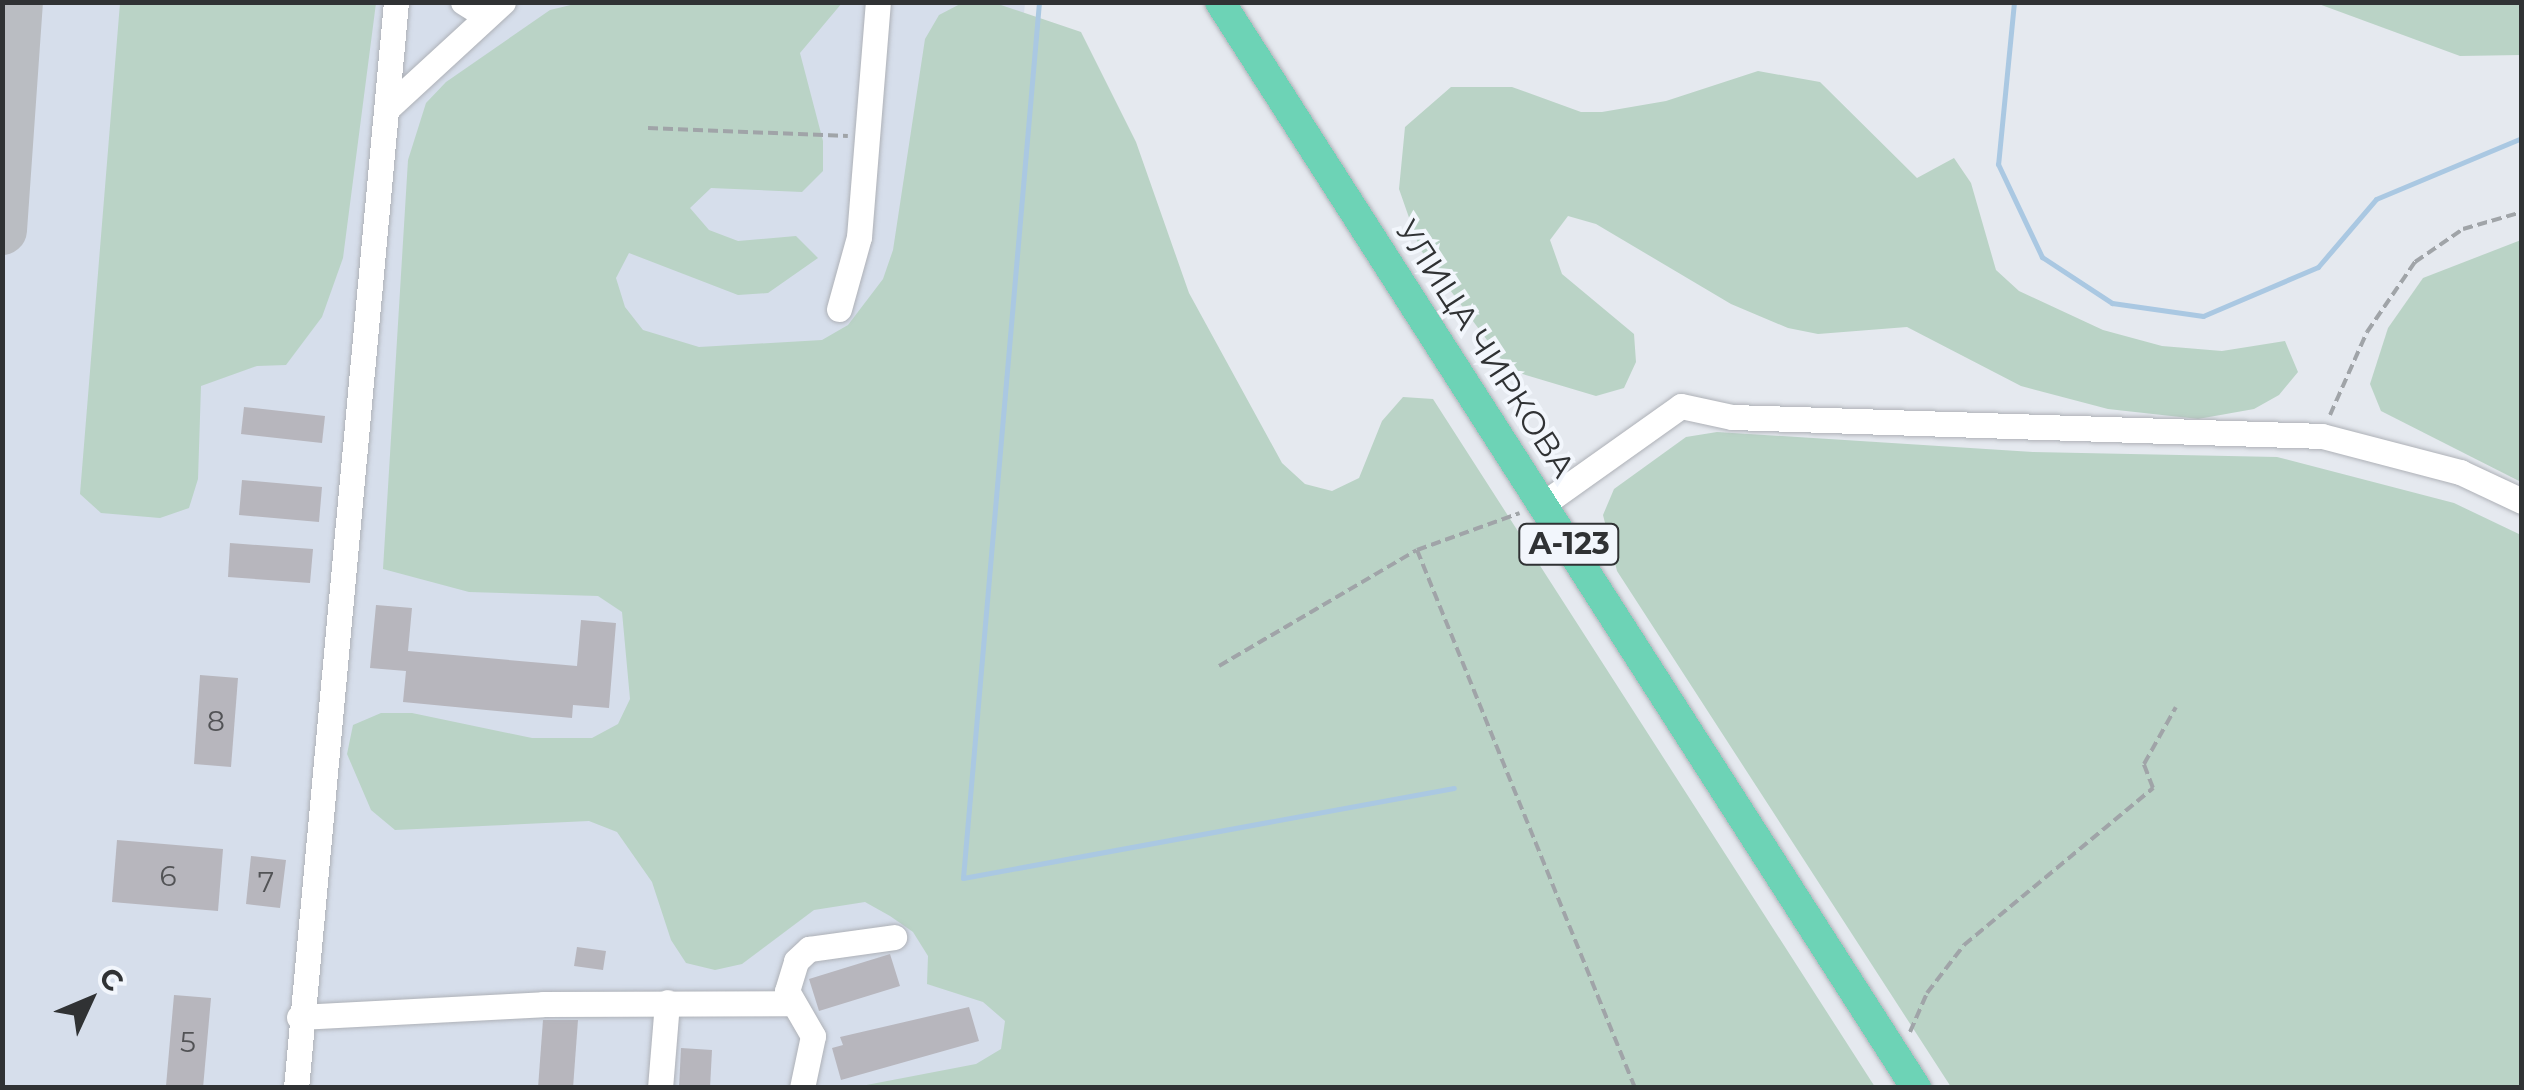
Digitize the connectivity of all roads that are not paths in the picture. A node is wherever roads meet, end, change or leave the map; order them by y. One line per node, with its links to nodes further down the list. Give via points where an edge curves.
1 (396, 2): 5 (street)
2 (878, 2): 6 (street, via 859,237)
3 (1220, 2): 8 (main road, УЛИЦА ЧИРКОВА / А-123)
4 (483, 7): 5 (street)
5 (391, 106): 12 (street)
6 (839, 310)
7 (2522, 500): 8 (street, via 2460,472 2322,436 1732,417 1681,406)
8 (1543, 504): 16 (main road, УЛИЦА ЧИРКОВА / А-123)
9 (894, 937): 11 (street, via 809,950 790,972)
10 (668, 1002): 11 (street); 12 (street); 14 (street)
11 (792, 1002): 15 (street, via 813,1036)
12 (299, 1018): 13 (street)
13 (296, 1088)
14 (660, 1088)
15 (802, 1088)
16 (1916, 1088)

